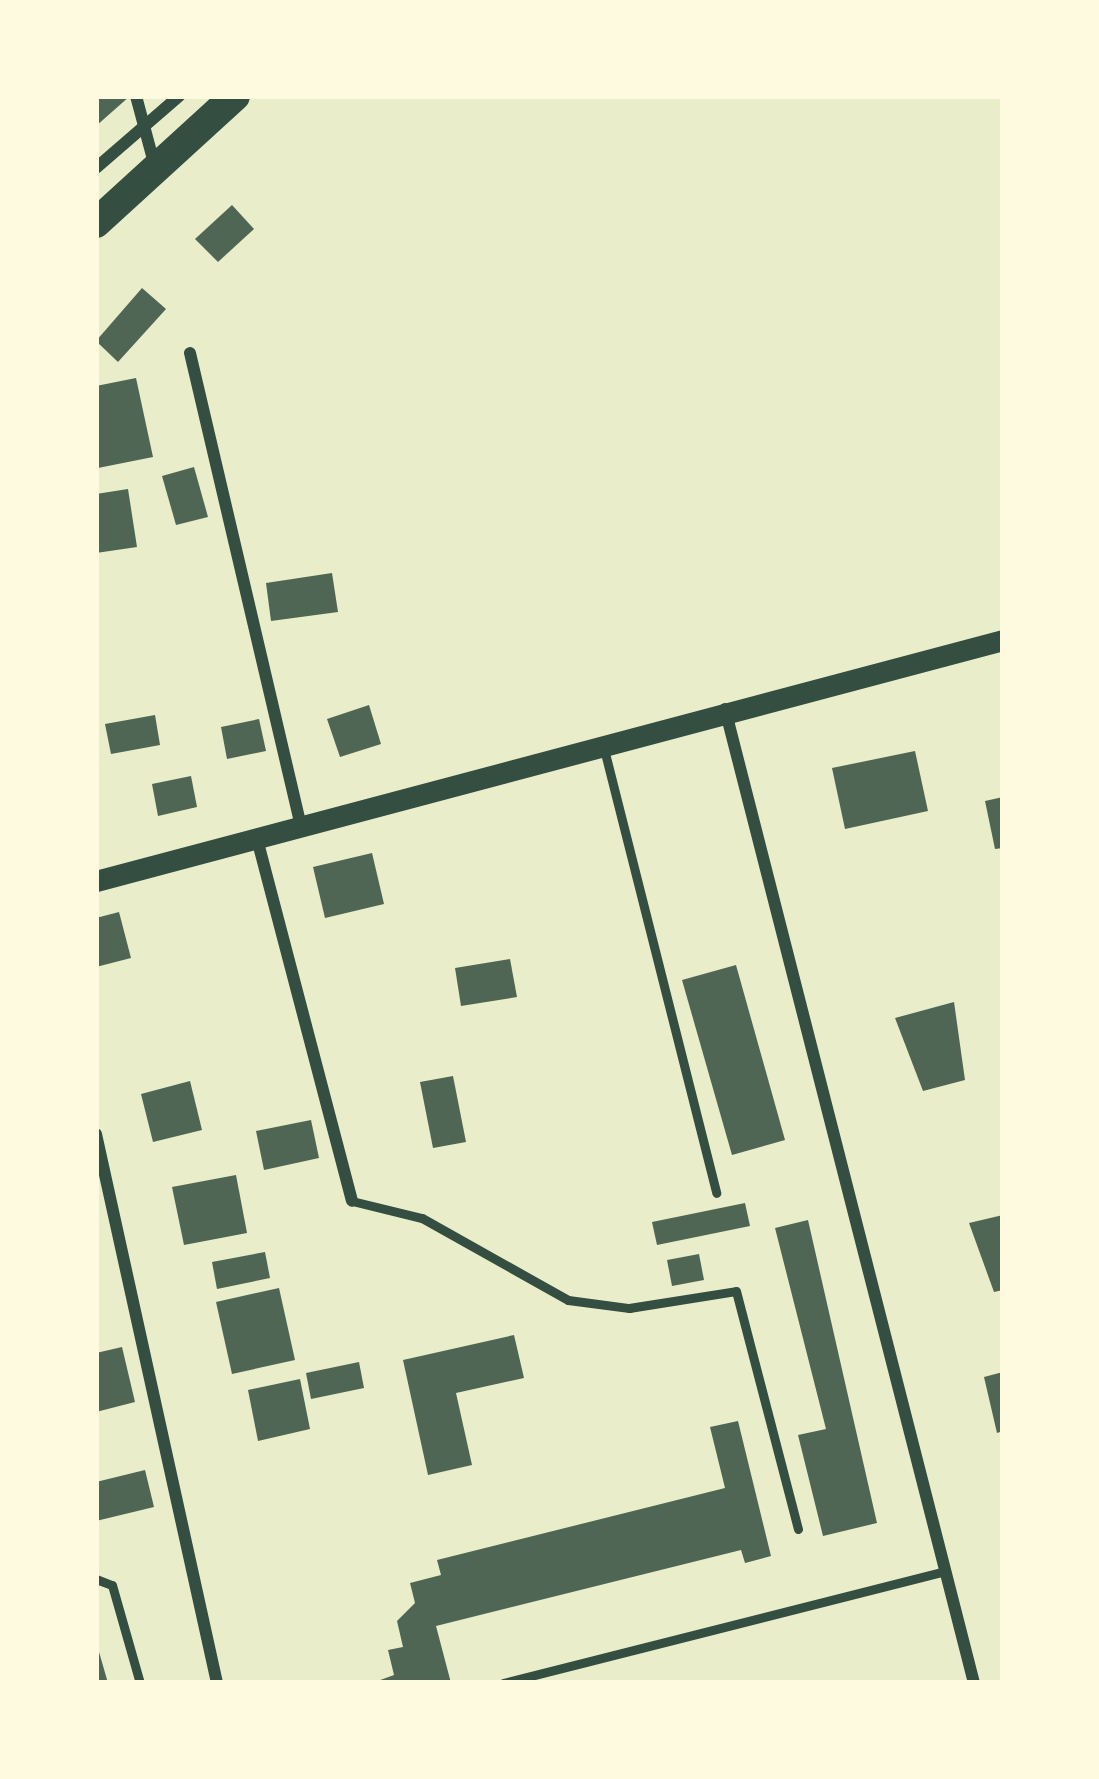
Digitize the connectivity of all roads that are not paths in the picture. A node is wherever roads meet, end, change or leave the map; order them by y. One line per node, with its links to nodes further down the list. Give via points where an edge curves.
1 (136, 96): 4 (street)
2 (179, 96): 4 (street)
3 (235, 96): 6 (main road)
4 (146, 126): 5 (street); 6 (street)
5 (96, 168)
6 (155, 168): 7 (main road)
7 (96, 223)
8 (190, 353): 12 (street)
9 (1003, 640): 10 (street)
10 (724, 707): 11 (street); 19 (street)
11 (602, 740): 12 (street); 16 (lane)
12 (300, 821): 13 (street)
13 (256, 834): 14 (street); 17 (street)
14 (96, 880)
15 (96, 1134): 22 (street)
16 (716, 1193)
17 (352, 1202): 18 (lane, via 422,1219 568,1300 629,1308 736,1291)
18 (798, 1529)
19 (945, 1571): 23 (lane); 24 (street)
20 (96, 1580): 21 (lane, via 112,1585)
21 (140, 1683)
22 (217, 1683)
23 (503, 1683)
24 (974, 1683)

